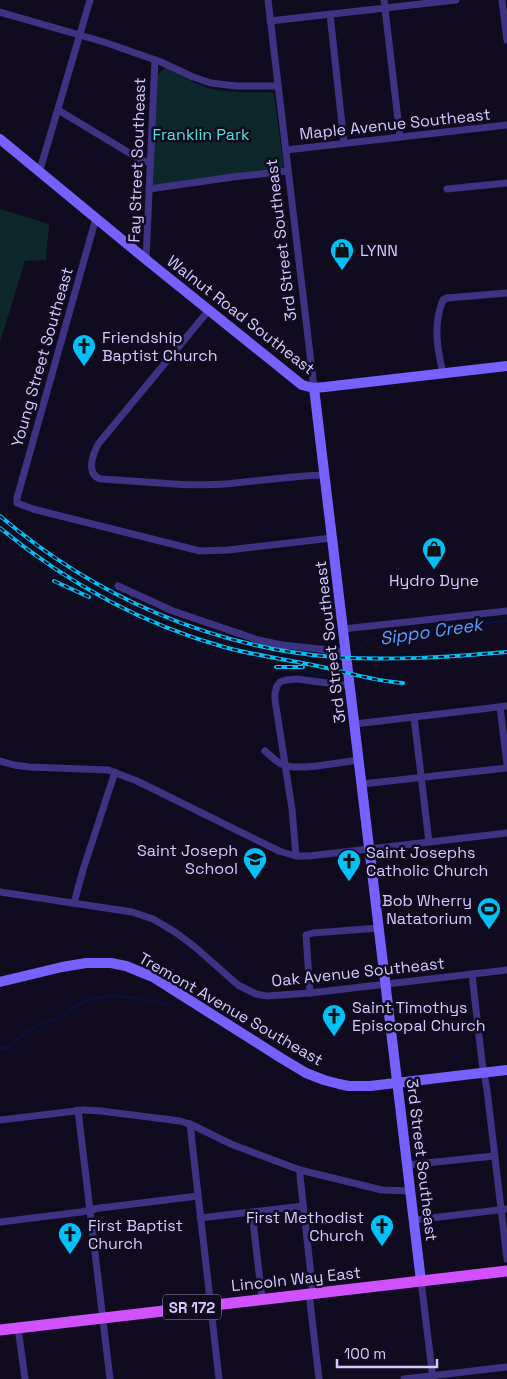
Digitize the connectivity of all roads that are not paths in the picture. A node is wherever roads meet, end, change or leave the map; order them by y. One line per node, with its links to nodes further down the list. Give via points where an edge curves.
1 (90, 0): 10 (street)
2 (268, 0): 9 (street, 3rd Street Southeast)
3 (384, 0): 6 (street)
4 (456, 0): 6 (street)
5 (502, 0): 11 (street)
6 (385, 8): 8 (street); 16 (street)
7 (0, 12): 10 (street)
8 (330, 14): 9 (street); 18 (street)
9 (270, 21): 13 (street, 3rd Street Southeast)
10 (80, 35): 12 (street); 14 (street)
11 (507, 40)
12 (155, 60): 13 (street, via 211,84); 20 (street, Fay Street Southeast)
13 (278, 86): 19 (street, 3rd Street Southeast)
14 (58, 110): 20 (street); 21 (street)
15 (507, 125): 16 (street, Maple Avenue Southeast)
16 (400, 137): 18 (street, Maple Avenue Southeast)
17 (0, 139): 21 (street, Walnut Road Southeast)
18 (344, 143): 19 (street, Maple Avenue Southeast)
19 (286, 150): 22 (street, 3rd Street Southeast)
20 (150, 163): 24 (street, Fay Street Southeast)
21 (39, 171): 26 (street, Walnut Road Southeast)
22 (288, 171): 24 (street); 32 (street, 3rd Street Southeast)
23 (507, 183): 25 (street)
24 (149, 189): 27 (street, Fay Street Southeast)
25 (447, 189)
26 (96, 218): 27 (street, Walnut Road Southeast); 34 (street, Young Street Southeast, via 17,503 200,551)
27 (146, 260): 29 (street, Walnut Road Southeast)
28 (507, 293): 31 (street, via 443,300 436,328)
29 (209, 310): 32 (street, Walnut Road Southeast, via 296,381); 33 (street, via 99,443 94,452 92,472 101,479 207,484)
30 (507, 366): 31 (street, Walnut Road Southeast)
31 (443, 373): 32 (street, Walnut Road Southeast)
32 (314, 388): 33 (street, 3rd Street Southeast)
33 (325, 475): 34 (street, 3rd Street Southeast)
34 (332, 538): 37 (street, 3rd Street Southeast)
35 (118, 586): 38 (street, via 173,611 258,640)
36 (507, 611): 37 (street)
37 (344, 629): 38 (street, 3rd Street Southeast)
38 (346, 652): 39 (street, 3rd Street Southeast)
39 (350, 686): 42 (street, 3rd Street Southeast); 46 (street, via 291,679 277,686 275,700)
40 (504, 706): 41 (street); 47 (street)
41 (414, 717): 42 (street); 49 (street)
42 (355, 724): 44 (street, 3rd Street Southeast)
43 (266, 751): 46 (street)
44 (359, 760): 46 (street, via 298,768); 50 (street, 3rd Street Southeast)
45 (0, 761): 48 (street, via 29,768)
46 (286, 766): 54 (street)
47 (507, 766): 49 (street)
48 (114, 772): 54 (street, via 279,851); 56 (street)
49 (421, 778): 50 (street); 52 (street)
50 (362, 784): 53 (street, 3rd Street Southeast)
51 (507, 833): 52 (street)
52 (429, 842): 53 (street)
53 (370, 848): 54 (street); 57 (street, 3rd Street Southeast)
54 (296, 856)
55 (0, 892): 56 (street, Oak Avenue Southeast)
56 (74, 903): 62 (street, Oak Avenue Southeast, via 132,912 153,919 175,932 238,985 256,994)
57 (379, 928): 61 (street, 3rd Street Southeast); 62 (street, via 306,935)
58 (507, 970): 59 (street, Oak Avenue Southeast)
59 (472, 974): 61 (street, Oak Avenue Southeast); 64 (street)
60 (0, 982): 65 (street, Tremont Avenue Southeast, via 86,963 126,966 153,978 306,1073 349,1086)
61 (386, 984): 62 (street, Oak Avenue Southeast); 65 (street, 3rd Street Southeast)
62 (310, 993)
63 (507, 1070): 64 (street, Tremont Avenue Southeast)
64 (484, 1073): 65 (street, Tremont Avenue Southeast); 69 (street)
65 (397, 1083): 70 (street, 3rd Street Southeast)
66 (78, 1110): 67 (street); 68 (street); 76 (street)
67 (0, 1120)
68 (190, 1124): 71 (street, via 231,1144); 73 (street)
69 (494, 1156): 70 (street); 75 (street)
70 (407, 1165): 72 (street, 3rd Street Southeast)
71 (300, 1170): 72 (street, via 382,1190); 74 (street)
72 (410, 1191): 79 (street, 3rd Street Southeast)
73 (198, 1196): 76 (street); 78 (street)
74 (303, 1206): 77 (street); 84 (street)
75 (504, 1209): 79 (street); 81 (street)
76 (90, 1210): 80 (street); 87 (street)
77 (252, 1212): 78 (street); 85 (street)
78 (200, 1218): 86 (street)
79 (414, 1220): 83 (street, 3rd Street Southeast)
80 (0, 1222)
81 (507, 1259)
82 (507, 1270): 83 (main road, Lincoln Way East / SR 172)
83 (421, 1281): 84 (main road, Lincoln Way East / SR 172); 91 (street)
84 (311, 1293): 85 (main road, Lincoln Way East / SR 172); 95 (street)
85 (262, 1299): 86 (main road, Lincoln Way East / SR 172)
86 (211, 1306): 87 (main road, Lincoln Way East / SR 172); 94 (street)
87 (103, 1317): 88 (main road, Lincoln Way East / SR 172); 93 (street)
88 (18, 1328): 89 (main road, Lincoln Way East / SR 172); 92 (street)
89 (0, 1330)
90 (507, 1367): 91 (street)
91 (432, 1377): 96 (street)
92 (24, 1379)
93 (110, 1379)
94 (219, 1379)
95 (318, 1379)
96 (404, 1379)

